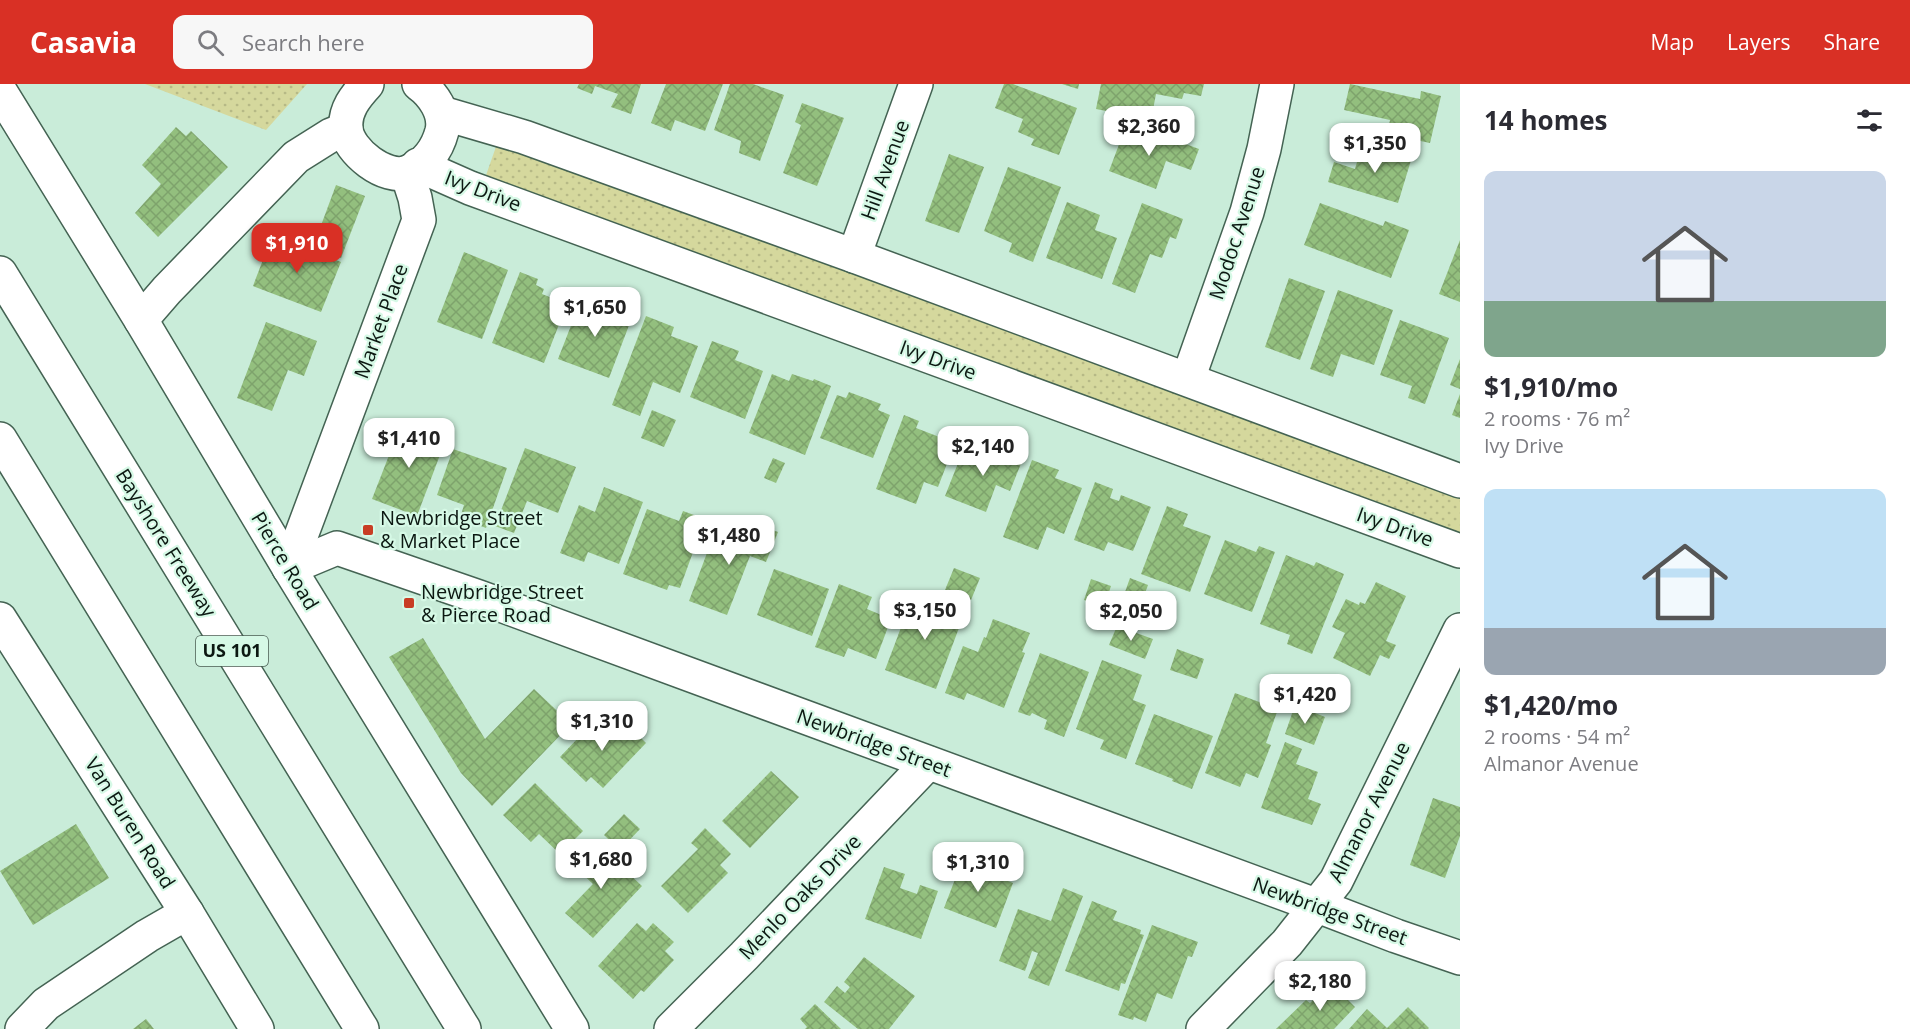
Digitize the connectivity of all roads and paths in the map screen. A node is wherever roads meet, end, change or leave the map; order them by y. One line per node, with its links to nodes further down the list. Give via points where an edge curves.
1 (367, 84): 7 (main road, via 349,108)
2 (419, 84): 6 (main road, via 428,90)
3 (916, 84): 9 (main road, Hill Avenue)
4 (1277, 84): 12 (main road, Modoc Avenue, via 1247,212)
5 (0, 91): 11 (main road, Pierce Road)
6 (441, 113): 8 (main road, via 443,125 438,146 428,160); 9 (main road, via 524,137)
7 (346, 129): 8 (main road, Ivy Drive, via 360,156 392,172); 11 (main road, via 296,157)
8 (412, 169): 15 (main road, Ivy Drive); 16 (main road, Market Place, via 418,220)
9 (854, 256): 12 (main road)
10 (0, 273): 26 (main road, Bayshore Freeway / US 101)
11 (141, 320): 16 (main road, Pierce Road)
12 (1188, 379): 14 (main road)
13 (0, 439): 25 (main road)
14 (1460, 481)
15 (1460, 551)
16 (289, 568): 19 (main road, Newbridge Street, via 338,548); 27 (main road, Pierce Road)
17 (0, 619): 21 (main road, Van Buren Road)
18 (1460, 630): 20 (main road, Almanor Avenue, via 1340,875)
19 (928, 763): 20 (main road, Newbridge Street); 28 (main road, Menlo Oaks Drive)
20 (1318, 906): 22 (main road, Newbridge Street); 29 (main road, Almanor Avenue)
21 (187, 913): 23 (main road, via 46,1004); 24 (main road, Van Buren Road)
22 (1460, 958)
23 (22, 1029)
24 (257, 1029)
25 (362, 1029)
26 (464, 1029)
27 (572, 1029)
28 (671, 1029)
29 (1203, 1029)

